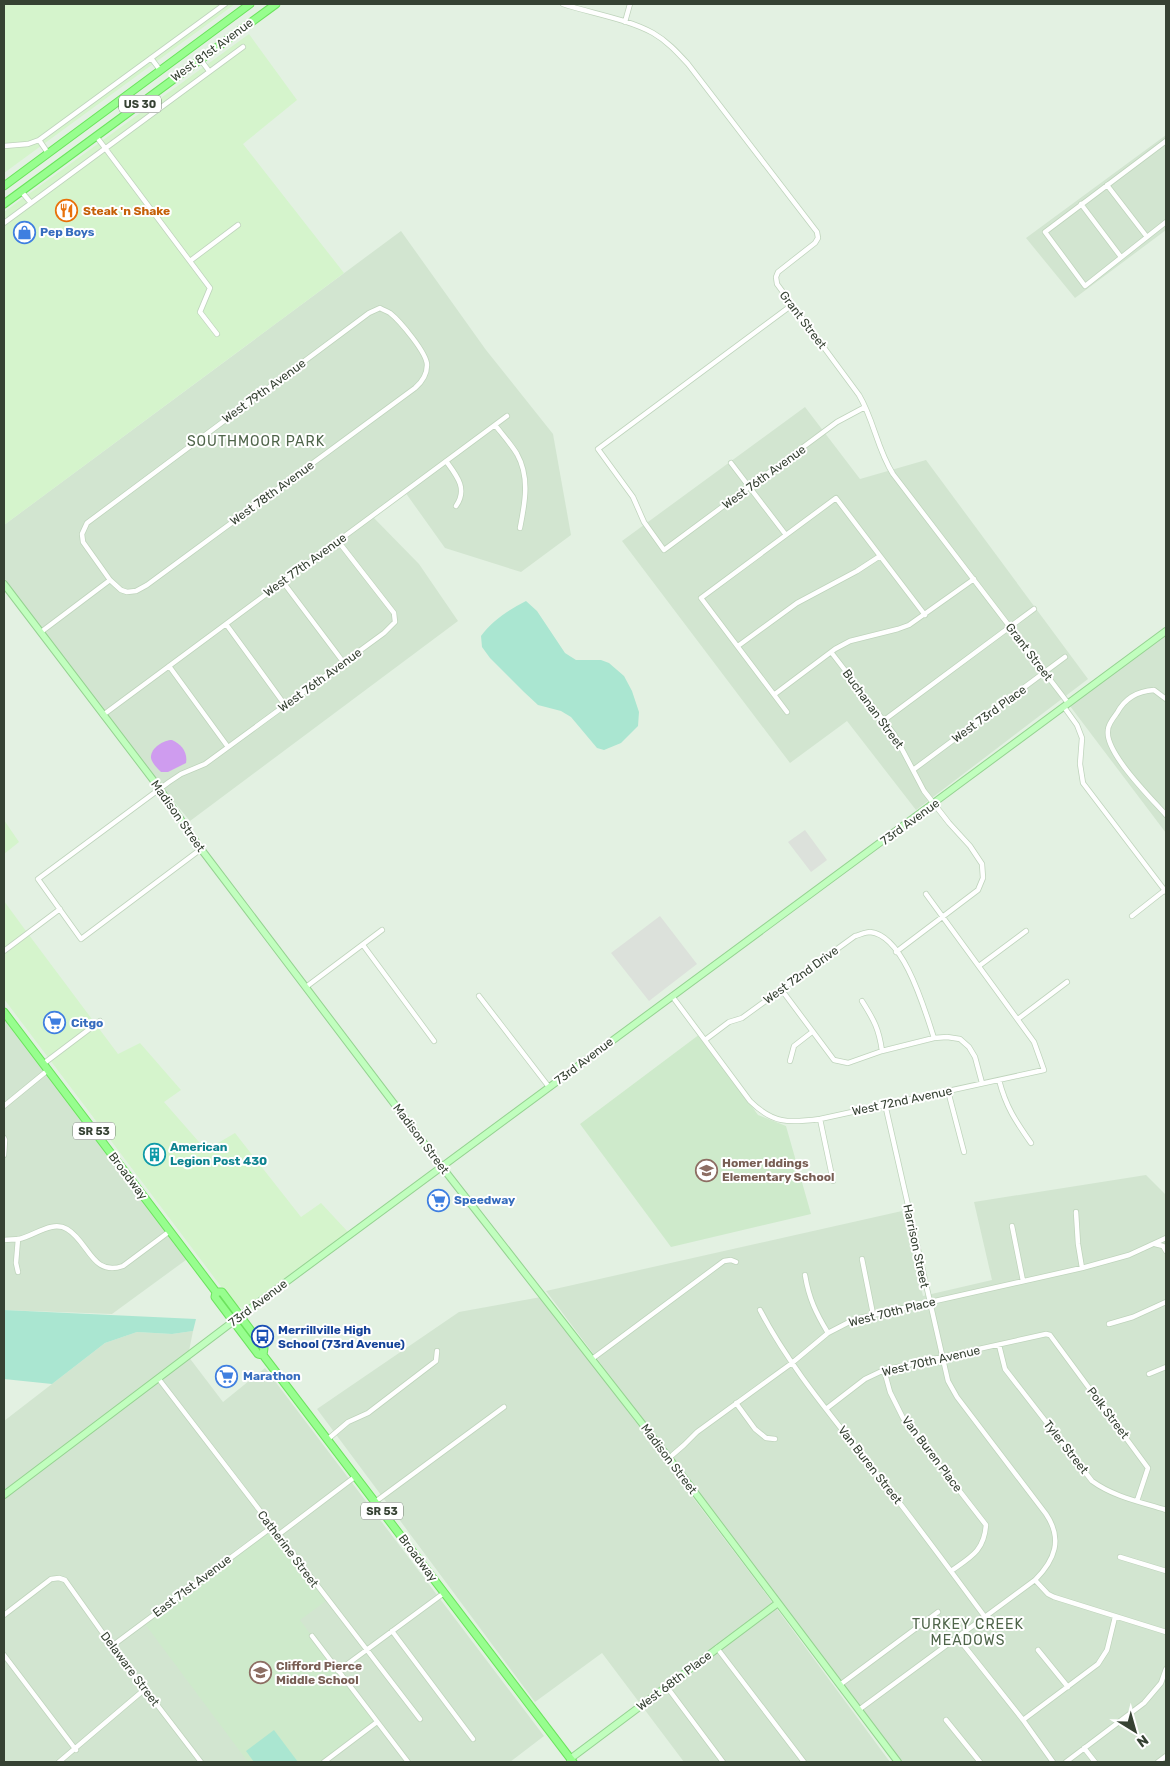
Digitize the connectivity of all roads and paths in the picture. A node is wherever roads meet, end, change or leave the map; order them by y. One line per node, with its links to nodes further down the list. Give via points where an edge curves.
1 (225, 4): 8 (street)
2 (250, 4): 10 (main road, West 81st Avenue / US 30)
3 (276, 4): 9 (main road, West 81st Avenue / US 30)
4 (563, 4): 6 (street, Grant Street)
5 (630, 4): 6 (street)
6 (625, 22): 31 (street, Grant Street, via 652,32 672,46 816,232 818,238 815,243 776,275 777,284)
7 (243, 47): 11 (street)
8 (151, 58): 10 (street); 13 (street)
9 (200, 59): 11 (street); 12 (main road, West 81st Avenue / US 30)
10 (160, 70): 18 (main road, West 81st Avenue / US 30)
11 (210, 71): 16 (street)
12 (96, 136): 16 (street); 21 (main road, West 81st Avenue / US 30)
13 (39, 140): 15 (street); 18 (street)
14 (1164, 142): 17 (street); 19 (street)
15 (4, 146)
16 (105, 148): 22 (street); 30 (street)
17 (1166, 149)
18 (48, 153): 20 (main road, West 81st Avenue / US 30)
19 (1107, 185): 24 (street); 28 (street)
20 (4, 186)
21 (21, 191): 22 (street); 23 (main road, West 81st Avenue / US 30)
22 (30, 203): 26 (street)
23 (4, 204)
24 (1081, 204): 29 (street); 29 (street, via 1045,232 1084,286)
25 (1166, 222): 28 (street)
26 (4, 223)
27 (238, 225): 30 (street)
28 (1147, 237): 29 (street)
29 (1121, 257)
30 (190, 261): 33 (street, via 210,288 200,312)
31 (792, 305): 34 (street, Grant Street); 39 (street, West 76th Avenue, via 598,449 633,497 644,522 664,550)
32 (380, 308): 46 (street, West 79th Avenue, via 88,523 82,534 83,542); 46 (street, West 78th Avenue, via 400,323 422,352 427,362 423,380 136,591 124,592)
33 (217, 334)
34 (865, 407): 39 (street, West 76th Avenue, via 837,422); 45 (street, Grant Street, via 889,468)
35 (507, 416): 36 (street, West 77th Avenue)
36 (495, 425): 37 (street, West 77th Avenue); 41 (street, via 517,454 523,471 526,500)
37 (446, 462): 40 (street, via 462,488 462,498); 43 (street, West 77th Avenue)
38 (731, 463): 39 (street)
39 (749, 487): 42 (street)
40 (456, 506)
41 (520, 528)
42 (786, 535): 44 (street, via 836,498); 55 (street, via 701,598)
43 (338, 541): 47 (street, West 77th Avenue); 58 (street, West 76th Avenue, via 394,613 395,622)
44 (880, 556): 50 (street); 55 (street, via 797,603)
45 (974, 579): 50 (street); 52 (street, Grant Street)
46 (110, 580): 53 (street)
47 (283, 582): 51 (street, West 77th Avenue); 58 (street)
48 (4, 584): 53 (street, Madison Street)
49 (1034, 609): 52 (street)
50 (925, 615): 56 (street, via 904,627 850,641)
51 (226, 624): 59 (street, West 77th Avenue); 63 (street)
52 (1010, 627): 60 (street, Grant Street); 67 (street)
53 (40, 632): 66 (street, Madison Street)
54 (1166, 632): 64 (street, 73rd Avenue)
55 (738, 646): 61 (street)
56 (831, 652): 61 (street); 67 (street, Buchanan Street)
57 (1065, 658): 60 (street, West 73rd Place)
58 (344, 663): 63 (street, West 76th Avenue)
59 (169, 666): 66 (street, West 77th Avenue); 68 (street)
60 (1045, 673): 64 (street, Grant Street); 69 (street, West 73rd Place)
61 (775, 694): 65 (street)
62 (1166, 699): 72 (street, via 1154,690 1141,691 1122,703 1108,729 1117,756)
63 (286, 705): 68 (street, West 76th Avenue)
64 (1066, 705): 71 (street, 73rd Avenue); 74 (street, Grant Street, via 1082,738 1080,764 1083,783)
65 (787, 712)
66 (103, 715): 70 (street, Madison Street)
67 (883, 721): 69 (street, Buchanan Street, via 899,742)
68 (228, 746): 70 (street, West 76th Avenue, via 205,764 181,774)
69 (913, 770): 71 (street, Buchanan Street)
70 (160, 789): 73 (street, Madison Street); 76 (street, West 76th Avenue, via 38,879)
71 (934, 804): 78 (street, Buchanan Street, via 982,864 983,878 978,890); 89 (street, 73rd Avenue)
72 (1166, 815)
73 (201, 849): 76 (street, via 81,939); 86 (street, Madison Street)
74 (1165, 891): 77 (street)
75 (926, 894): 78 (street)
76 (60, 909): 82 (street)
77 (1132, 916)
78 (943, 918): 83 (street); 84 (street)
79 (382, 930): 81 (street)
80 (1026, 932): 84 (street)
81 (363, 944): 86 (street); 97 (street)
82 (4, 951)
83 (896, 952): 87 (street, West 72nd Drive, via 884,937 869,932 855,936); 95 (street, via 920,992)
84 (979, 966): 92 (street)
85 (1067, 982): 92 (street)
86 (306, 986): 112 (street, Madison Street)
87 (781, 989): 94 (street); 96 (street, West 72nd Drive)
88 (479, 996): 103 (street)
89 (672, 996): 96 (street); 103 (street, 73rd Avenue)
90 (862, 1001): 98 (street, via 880,1034)
91 (4, 1012): 100 (main road, Broadway / SR 53)
92 (1018, 1019): 101 (street, West 72nd Avenue, via 1034,1042 1044,1070)
93 (100, 1021): 100 (street)
94 (812, 1032): 98 (street, via 834,1060 848,1063); 99 (street, via 794,1046)
95 (934, 1038): 98 (street); 102 (street, via 960,1038 975,1056)
96 (705, 1040): 107 (street, West 72nd Avenue, via 760,1111 784,1120)
97 (434, 1041)
98 (882, 1051)
99 (790, 1061)
100 (45, 1067): 106 (street); 116 (main road, Broadway / SR 53)
101 (999, 1080): 102 (street, West 72nd Avenue); 109 (street, via 1012,1116)
102 (982, 1084): 104 (street, West 72nd Avenue)
103 (549, 1087): 112 (street, 73rd Avenue)
104 (948, 1091): 105 (street, West 72nd Avenue); 110 (street)
105 (885, 1104): 107 (street, West 72nd Avenue); 128 (street, Harrison Street)
106 (4, 1106)
107 (820, 1119): 113 (street)
108 (4, 1138): 111 (street)
109 (1031, 1143)
110 (964, 1152)
111 (4, 1155)
112 (442, 1167): 132 (street, 73rd Avenue); 139 (street, Madison Street)
113 (833, 1181)
114 (1076, 1212): 124 (street)
115 (1012, 1226): 127 (street)
116 (170, 1231): 118 (street, via 115,1269 100,1265 66,1228 60,1226); 132 (main road, Broadway / SR 53, via 216,1292 215,1297)
117 (1166, 1238): 120 (street, West 70th Place)
118 (18, 1239): 119 (street); 125 (street)
119 (4, 1240)
120 (1154, 1244): 121 (street, via 1163,1246); 124 (street, West 70th Place)
121 (1166, 1251)
122 (862, 1259): 131 (street)
123 (736, 1262): 139 (street, via 724,1261)
124 (1082, 1268): 127 (street, West 70th Place)
125 (18, 1272)
126 (805, 1275): 134 (street, via 808,1294)
127 (1024, 1281): 128 (street, West 70th Place)
128 (929, 1302): 131 (street, West 70th Place); 138 (street, Harrison Street)
129 (1166, 1302): 133 (street)
130 (760, 1310): 140 (street, Van Buren Street)
131 (873, 1314): 134 (street, West 70th Place)
132 (237, 1319): 144 (street, 73rd Avenue); 148 (main road, Broadway / SR 53, via 258,1354 263,1354)
133 (1109, 1324)
134 (828, 1333): 140 (street, West 70th Place)
135 (1046, 1334): 136 (street, West 70th Avenue); 153 (street, Polk Street, via 1050,1335 1148,1468)
136 (999, 1344): 138 (street, West 70th Avenue); 153 (street, Tyler Street, via 1005,1368 1092,1481)
137 (436, 1351): 148 (street, via 436,1361)
138 (941, 1358): 142 (street, West 70th Avenue); 161 (street, Harrison Street, via 957,1397 1052,1523 1056,1533 1054,1552)
139 (592, 1359): 150 (street, Madison Street)
140 (792, 1362): 145 (street, West 70th Place); 147 (street, Van Buren Street)
141 (1166, 1367): 143 (street)
142 (884, 1370): 147 (street, West 70th Avenue, via 865,1379); 159 (street, Van Buren Place, via 890,1392 903,1418 986,1525 986,1534 976,1554)
143 (1149, 1374)
144 (158, 1378): 152 (street, 73rd Avenue); 156 (street, Catherine Street)
145 (736, 1403): 149 (street, via 755,1429 766,1438); 150 (street, West 70th Place)
146 (504, 1407): 154 (street)
147 (826, 1409): 159 (street, Van Buren Street)
148 (328, 1439): 151 (main road, Broadway / SR 53)
149 (775, 1439)
150 (669, 1458): 163 (street, Madison Street)
151 (356, 1476): 154 (main road, Broadway / SR 53); 157 (street)
152 (4, 1495)
153 (1137, 1501): 155 (street, Tyler Street)
154 (376, 1502): 162 (main road, Broadway / SR 53)
155 (1166, 1510)
156 (272, 1527): 157 (street, Catherine Street); 172 (street, East 71st Avenue)
157 (278, 1535): 174 (street, Catherine Street)
158 (1120, 1556): 160 (street)
159 (951, 1571): 166 (street, Van Buren Street)
160 (1166, 1571)
161 (1035, 1580): 166 (street); 167 (street, via 1054,1597)
162 (444, 1593): 168 (street); 192 (main road, Broadway / SR 53)
163 (778, 1603): 173 (street, West 68th Place); 179 (street, Madison Street)
164 (938, 1612): 179 (street)
165 (4, 1615): 172 (street, Delaware Street, via 51,1579 59,1578 65,1580)
166 (985, 1617): 171 (street)
167 (1115, 1617): 169 (street); 180 (street, via 1107,1650 1098,1664)
168 (392, 1631): 174 (street); 188 (street)
169 (1166, 1632)
170 (312, 1636): 178 (street)
171 (958, 1638): 183 (street); 186 (street)
172 (112, 1646): 182 (street, Delaware Street)
173 (717, 1648): 181 (street, West 68th Place); 198 (street)
174 (366, 1650): 178 (street); 184 (street, Catherine Street)
175 (1038, 1650): 180 (street)
176 (4, 1655): 190 (street)
177 (1166, 1670): 189 (street, via 1161,1683 1144,1703)
178 (338, 1671): 187 (street)
179 (841, 1684): 183 (street, Madison Street)
180 (1068, 1686): 186 (street)
181 (667, 1687): 192 (street, West 68th Place); 197 (street)
182 (145, 1689): 190 (street); 194 (street, Delaware Street)
183 (860, 1710): 199 (street, Madison Street)
184 (420, 1719)
185 (946, 1720): 200 (street)
186 (1022, 1720): 201 (street)
187 (377, 1722): 195 (street); 196 (street)
188 (473, 1739)
189 (1084, 1748): 202 (street); 203 (street)
190 (76, 1750): 193 (street)
191 (1166, 1756): 204 (street)
192 (570, 1761)
193 (59, 1762)
194 (201, 1762)
195 (324, 1762)
196 (408, 1762)
197 (723, 1762)
198 (804, 1762)
199 (898, 1762)
200 (980, 1762)
201 (1053, 1762)
202 (1066, 1762)
203 (1095, 1762)
204 (1158, 1762)

